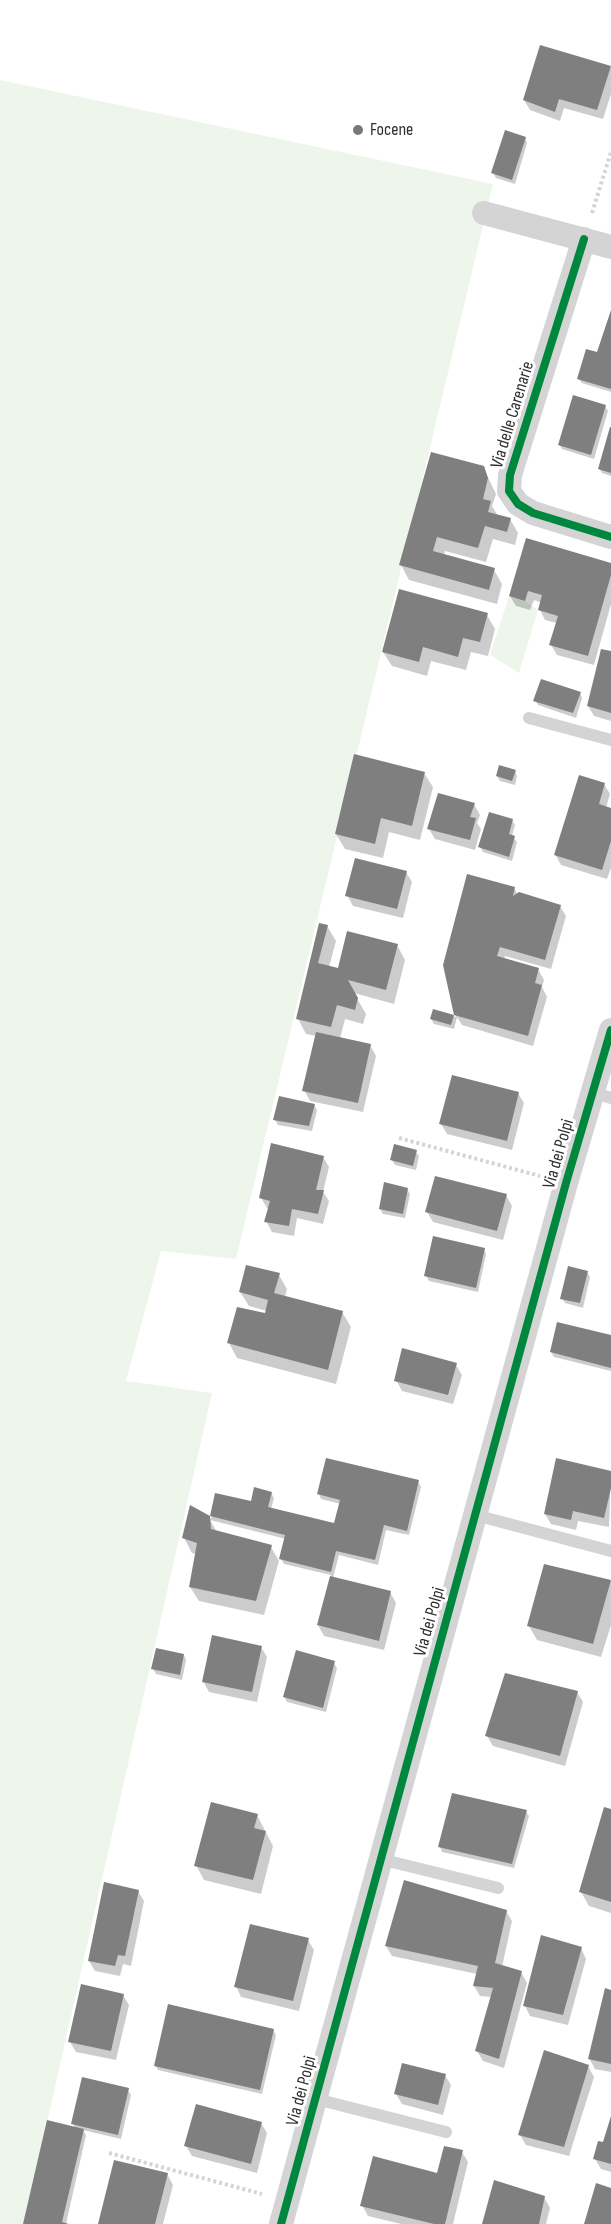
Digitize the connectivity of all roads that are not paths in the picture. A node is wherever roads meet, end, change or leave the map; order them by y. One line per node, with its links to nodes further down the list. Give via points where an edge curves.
1 (484, 213): 2 (street)
2 (584, 239): 3 (street); 4 (street, Via delle Carenarie, via 510,475 509,490 518,504 533,513)
3 (611, 247)
4 (611, 537)
5 (529, 718): 6 (lane)
6 (611, 740)
7 (611, 1030): 8 (street, Via dei Polpi)
8 (602, 1095): 9 (street, Via dei Polpi, via 566,1183)
9 (475, 1515): 10 (lane); 11 (street, Via dei Polpi)
10 (611, 1551)
11 (380, 1859): 12 (lane); 13 (street, Via dei Polpi)
12 (498, 1888)
13 (316, 2099): 14 (lane, Via dei Polpi); 15 (street, Via dei Polpi)
14 (446, 2132)
15 (281, 2224)

